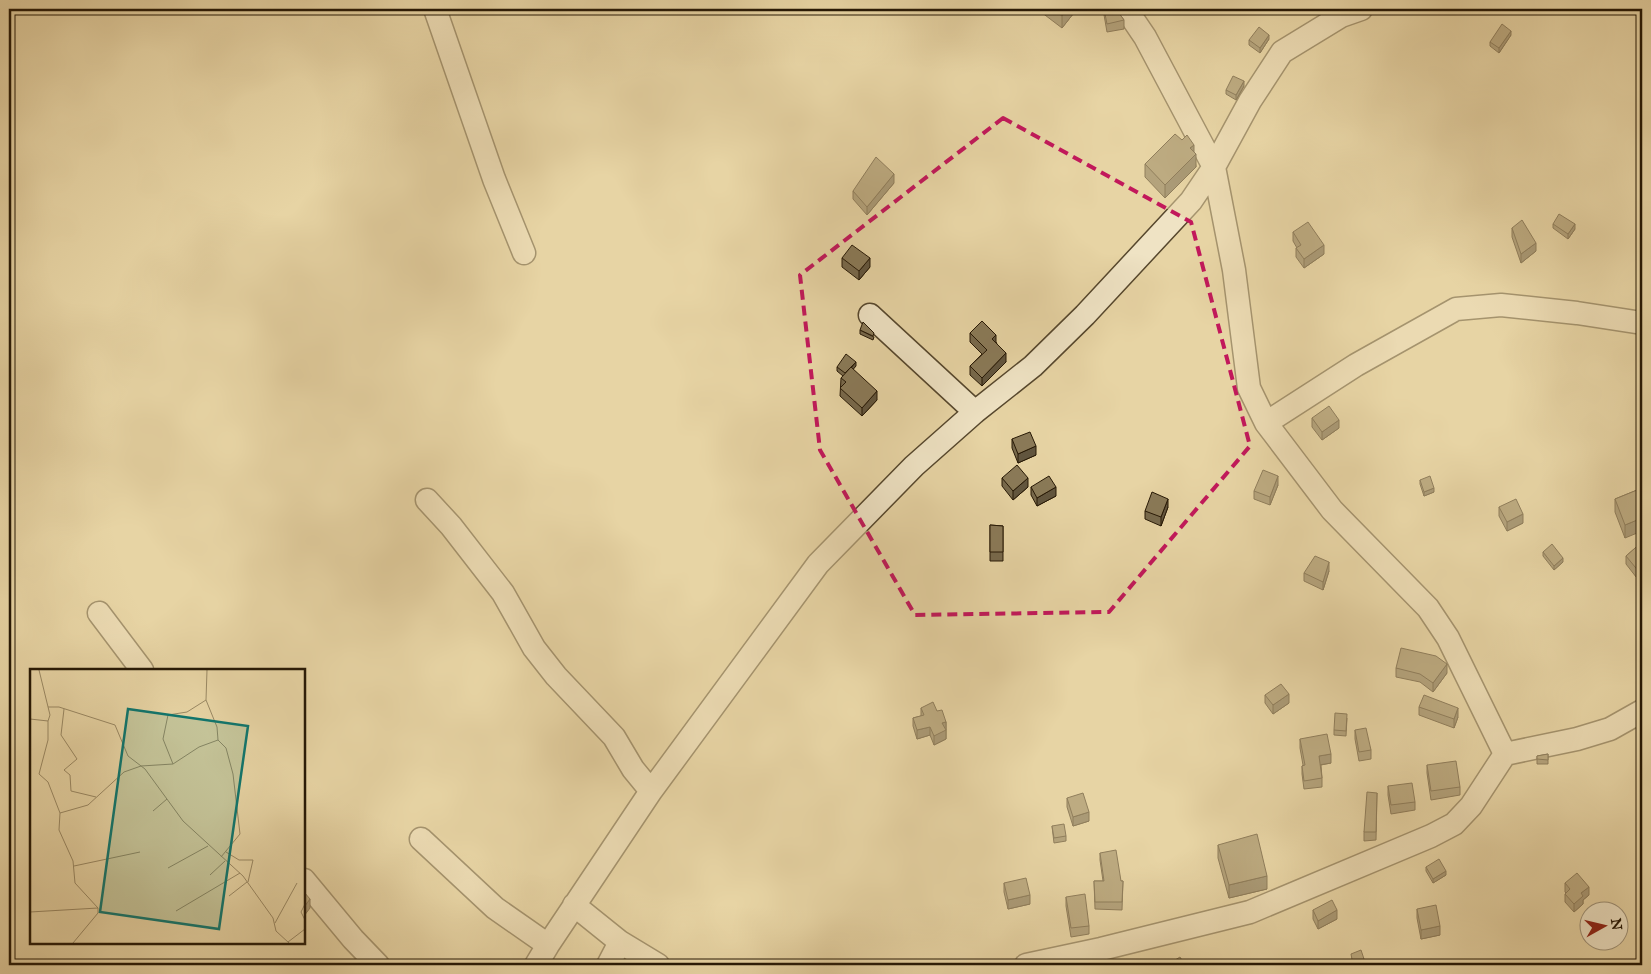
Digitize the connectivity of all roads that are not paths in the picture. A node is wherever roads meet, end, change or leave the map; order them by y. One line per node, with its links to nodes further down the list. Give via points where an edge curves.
1 (435, 9): 5 (street, via 494,179)
2 (1126, 9): 4 (street, via 1145,37)
3 (1361, 9): 4 (street, via 1341,16 1282,52 1250,100)
4 (1214, 167): 8 (street, via 1191,202 1085,315 1033,366); 9 (street, via 1234,270 1249,388)
5 (524, 253)
6 (870, 315): 8 (street)
7 (1642, 323): 9 (street, via 1577,312 1501,306 1456,309 1356,365)
8 (975, 412): 15 (street, via 914,466 818,564)
9 (1266, 423): 14 (street, via 1332,510 1428,608 1448,638)
10 (427, 500): 15 (street, via 503,593 534,648 614,737)
11 (99, 613): 12 (street)
12 (141, 669)
13 (1642, 711): 14 (street, via 1610,729)
14 (1505, 754): 25 (street, via 1471,806 1454,824 1431,836 1250,912)
15 (651, 791): 18 (street)
16 (421, 839): 20 (street, via 495,908)
17 (305, 881): 21 (street, via 352,939)
18 (574, 905): 19 (street); 20 (street)
19 (620, 942): 23 (street); 24 (street)
20 (548, 945): 22 (street)
21 (378, 965)
22 (536, 965)
23 (608, 965)
24 (658, 965)
25 (1026, 965)

